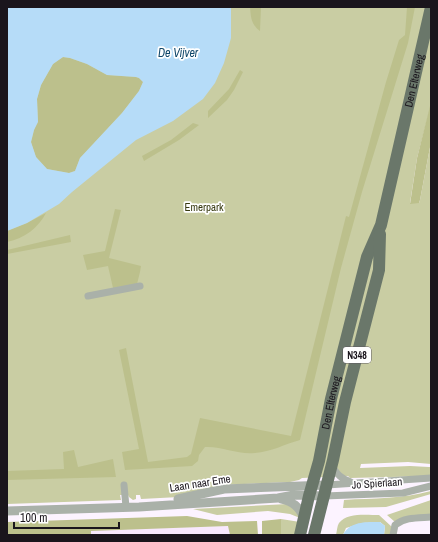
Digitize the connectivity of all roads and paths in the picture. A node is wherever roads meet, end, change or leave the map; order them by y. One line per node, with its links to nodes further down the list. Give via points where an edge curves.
1 (431, 7): 2 (main road, Den Elterweg / N348)
2 (381, 225): 5 (main road, Den Elterweg / N348, via 379,270 345,402); 10 (main road, Den Elterweg / N348, via 367,257)
3 (140, 286): 4 (street)
4 (88, 296)
5 (332, 466): 7 (street, Jo Spierlaan, via 341,478); 11 (main road, Den Elterweg / N348)
6 (431, 478): 7 (street, Jo Spierlaan)
7 (355, 484): 11 (street, Jo Spierlaan)
8 (124, 485): 13 (street)
9 (431, 486): 11 (street, Jo Spierlaan, via 403,493 340,496)
10 (310, 490): 11 (street, Laan naar Eme); 12 (street, Laan naar Eme); 13 (street, Laan naar Eme, via 224,489 178,500); 16 (main road, Den Elterweg / N348)
11 (325, 490): 18 (main road, Den Elterweg / N348)
12 (278, 498): 13 (street, Laan naar Eme); 16 (street, Laan naar Eme, via 292,502)
13 (126, 505): 14 (street, Laan naar Eme)
14 (7, 511)
15 (431, 517): 19 (street, via 400,521 395,525)
16 (304, 518): 17 (main road, Den Elterweg / N348)
17 (300, 535)
18 (314, 535)
19 (393, 535)

